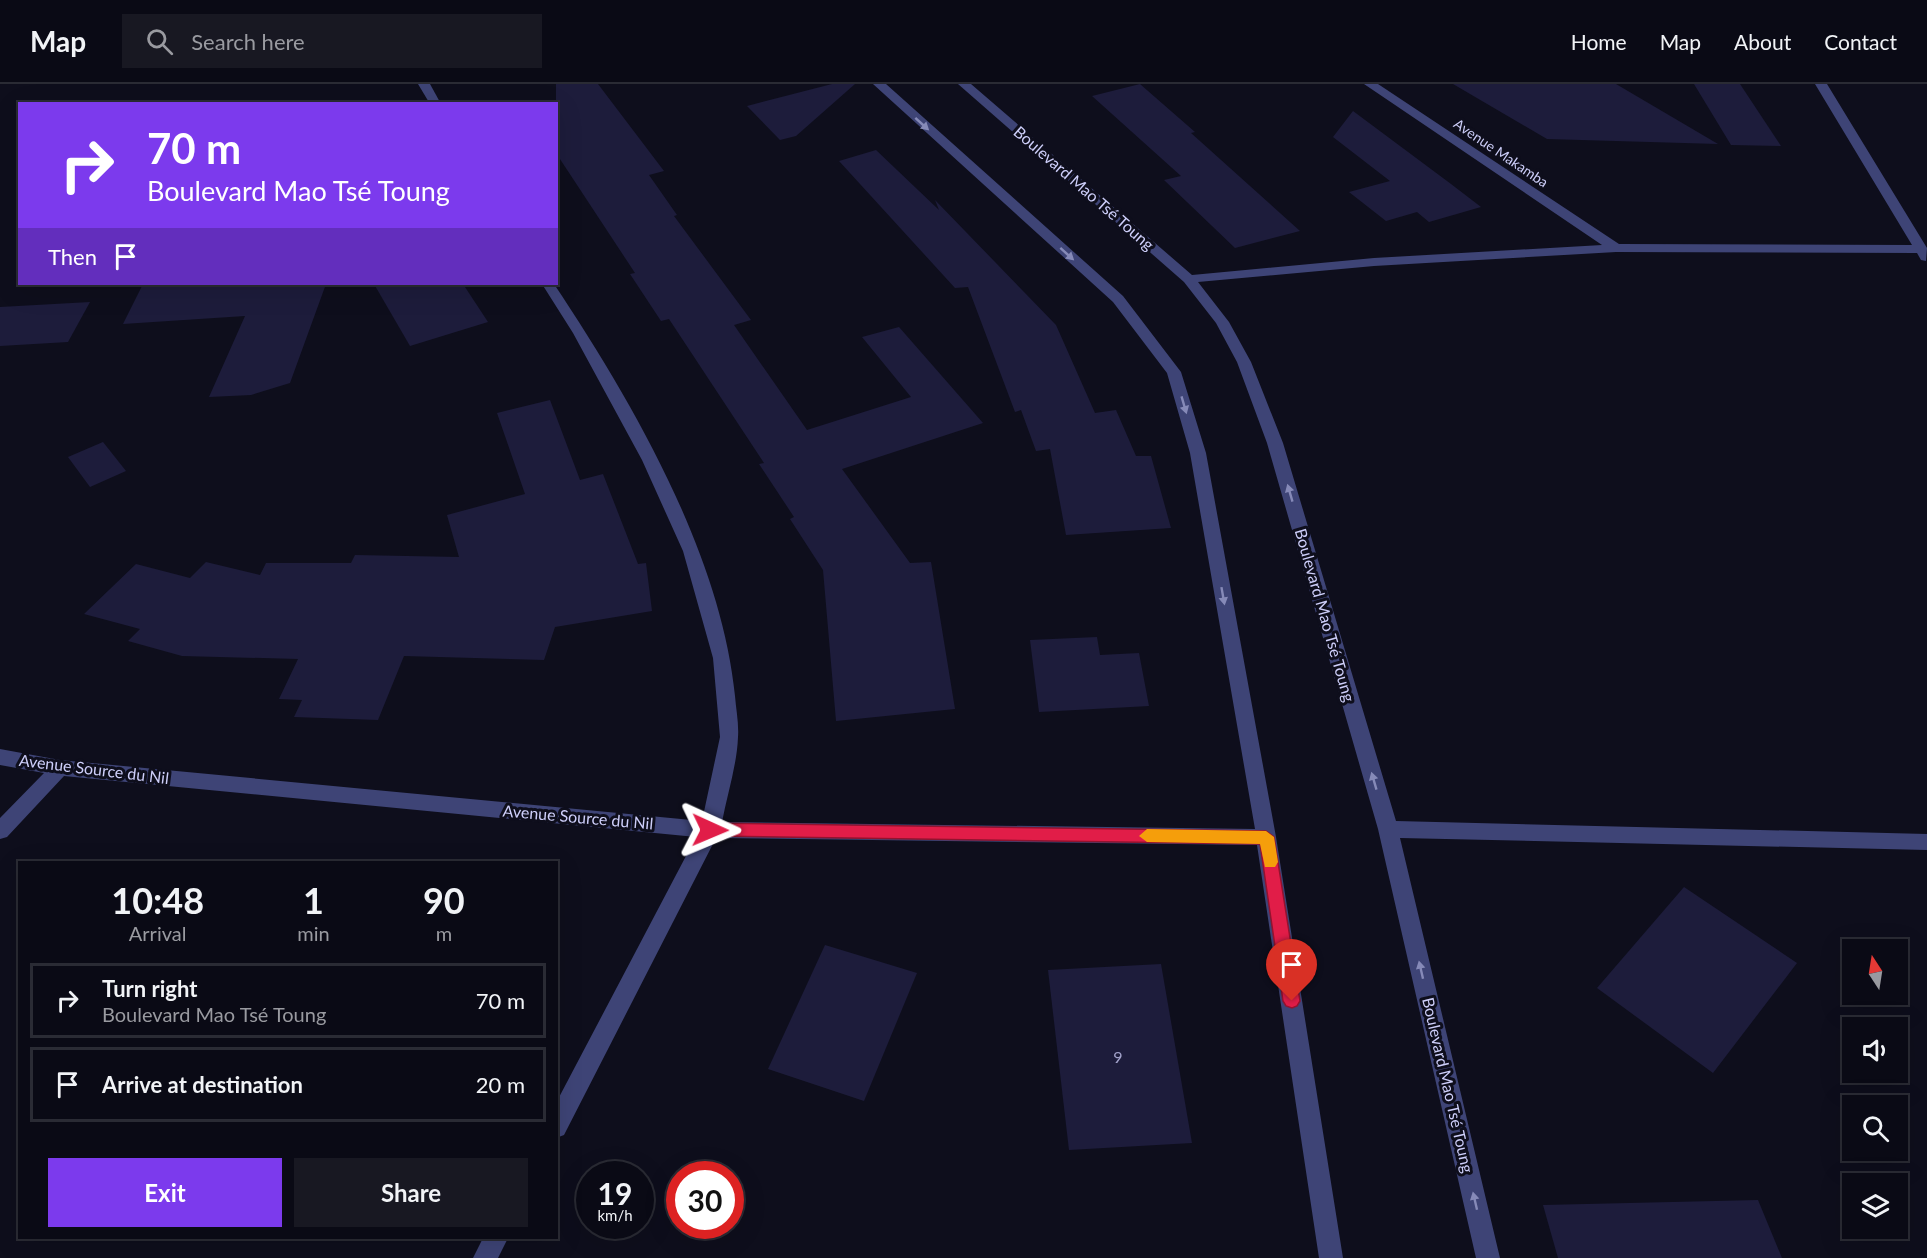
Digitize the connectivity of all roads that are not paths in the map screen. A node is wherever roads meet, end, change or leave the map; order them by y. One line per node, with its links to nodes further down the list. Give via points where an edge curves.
1 (424, 84): 6 (street)
2 (879, 84): 16 (street, one-way to 16, via 1118,299 1174,372 1198,453)
3 (963, 84): 9 (street, Boulevard Mao Tsé Toung)
4 (1370, 84): 7 (street, Avenue Makamba)
5 (1820, 85): 8 (street)
6 (435, 102)
7 (1616, 248): 8 (street); 9 (street, via 1374,262)
8 (1924, 254)
9 (1189, 279): 13 (street, Boulevard Mao Tsé Toung, one-way to 9, via 1275,443 1244,362)
10 (549, 285): 14 (street, via 580,333 650,460 691,551 722,658 729,737)
11 (0, 756): 12 (street, Avenue Source du Nil)
12 (60, 768): 14 (street, Avenue Source du Nil); 15 (street)
13 (1388, 829): 17 (street); 22 (street, Boulevard Mao Tsé Toung, one-way to 13)
14 (710, 830): 16 (street, Avenue Source du Nil); 18 (street)
15 (0, 831)
16 (1266, 837): 21 (street)
17 (1927, 842)
18 (558, 1123)
19 (495, 1239): 20 (street)
20 (484, 1258)
21 (1331, 1258)
22 (1488, 1258)

